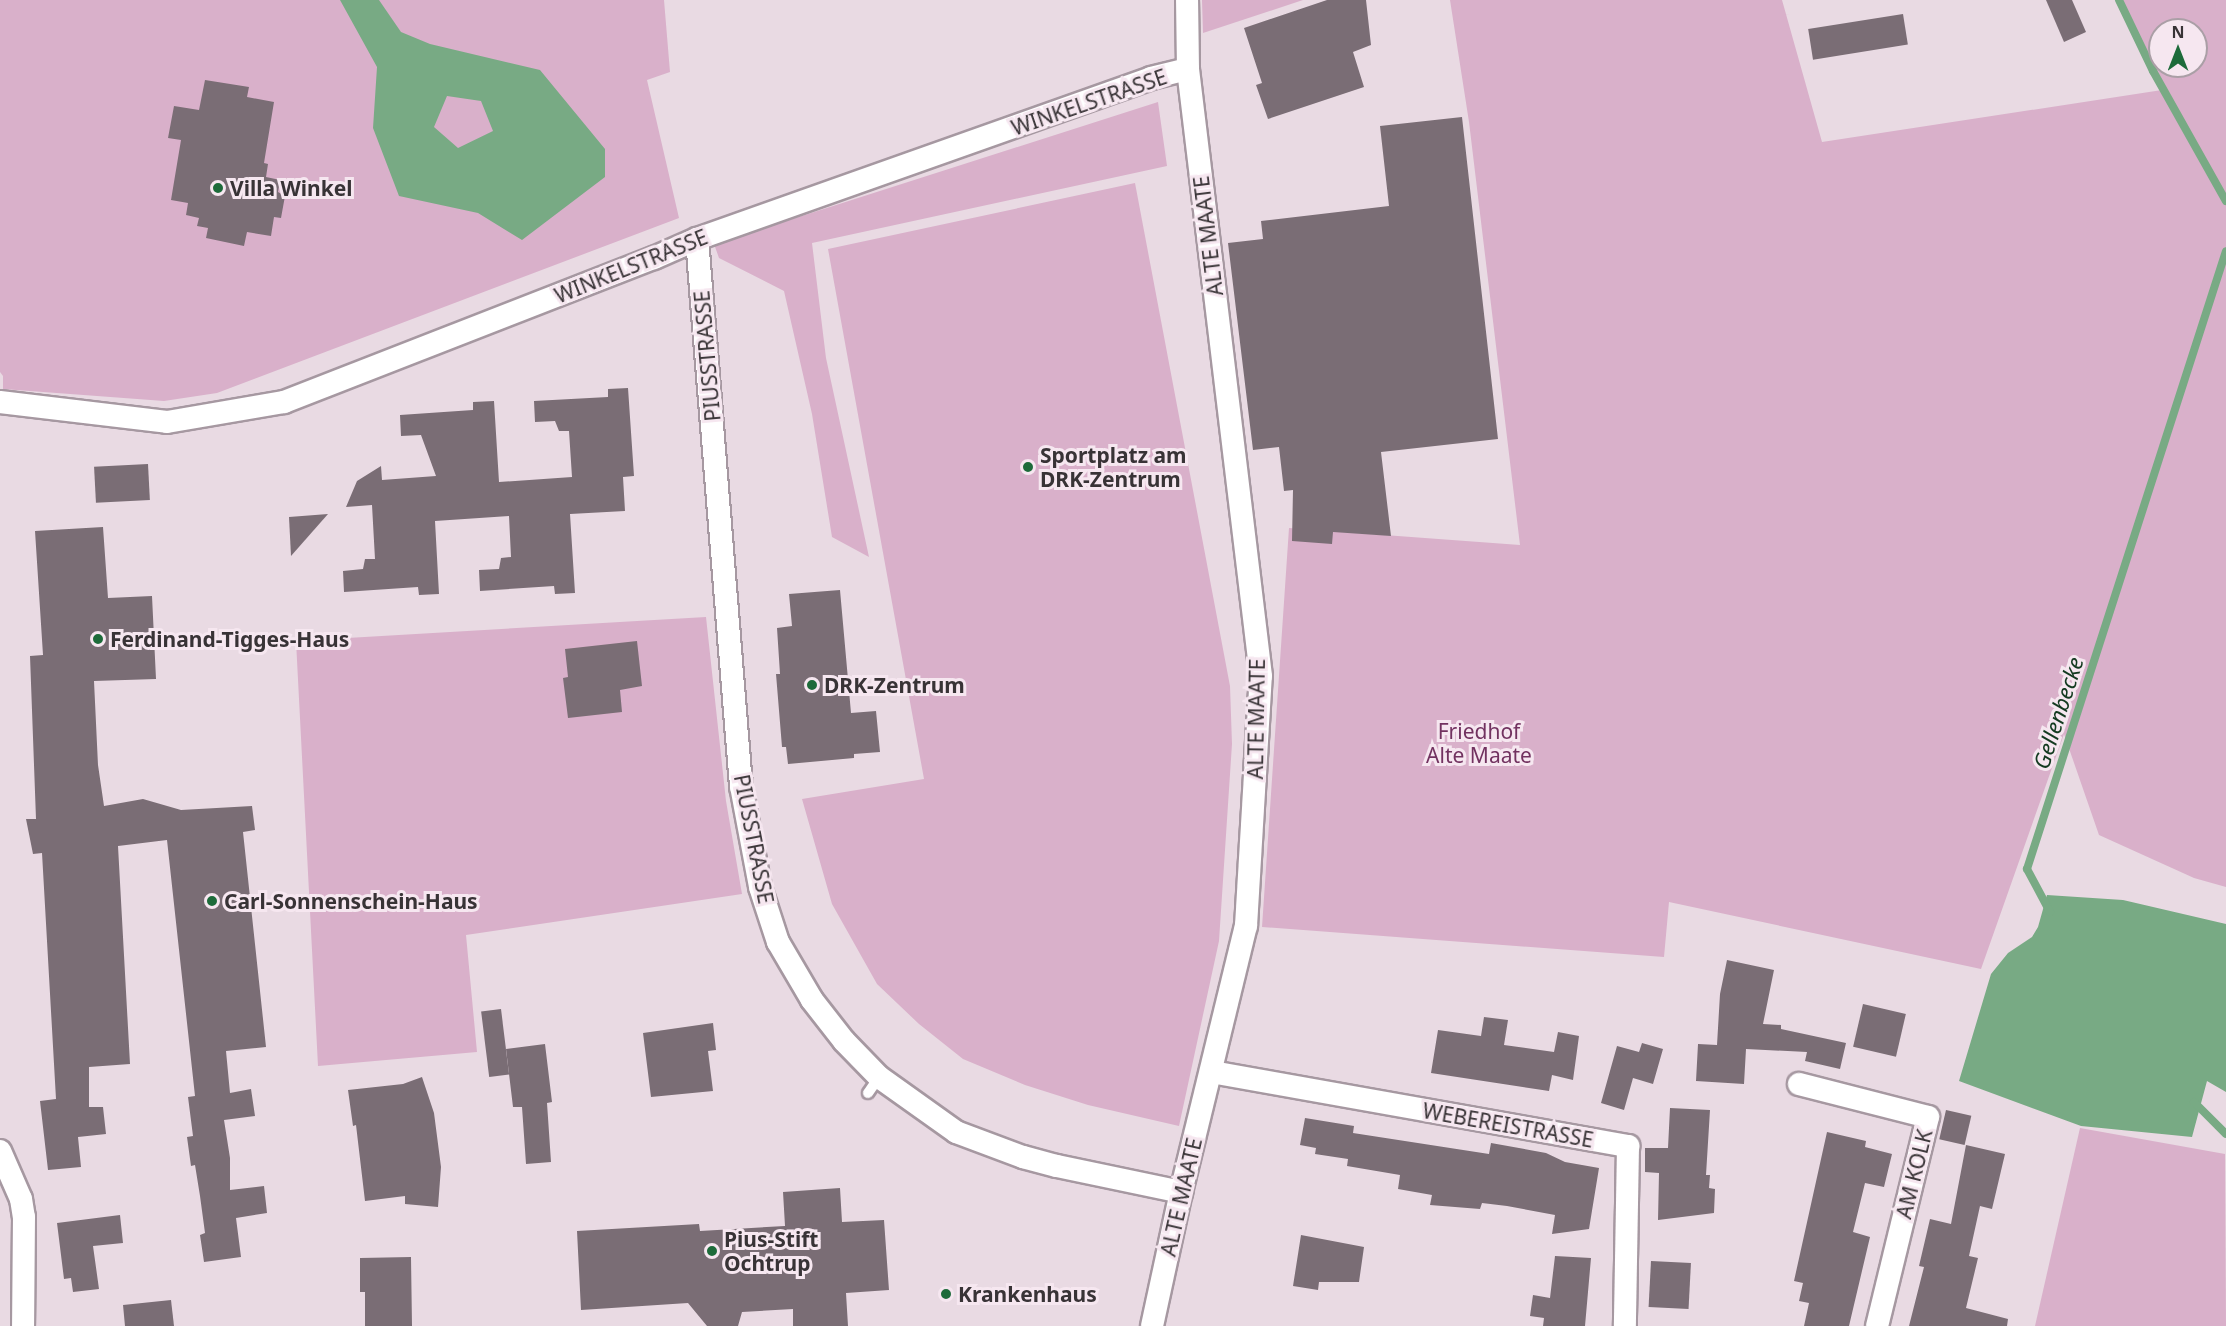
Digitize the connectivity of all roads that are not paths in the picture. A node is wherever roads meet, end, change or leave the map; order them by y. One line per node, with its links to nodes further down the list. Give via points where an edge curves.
1 (1187, 0): 2 (street, WINKELSTRASSE)
2 (1188, 69): 3 (street, WINKELSTRASSE, via 1151,78); 5 (street, ALTE MAATE, via 1261,676 1246,926)
3 (697, 238): 4 (street, WINKELSTRASSE, via 284,402 167,422); 8 (street, PIUSSTRASSE, via 737,745 760,887 778,942 812,999 873,1085 956,1132 991,1145 1057,1167)
4 (0, 402)
5 (1212, 1072): 8 (street, ALTE MAATE); 11 (street, WEBEREISTRASSE, via 1628,1146)
6 (1799, 1084): 12 (street, AM KOLK, via 1928,1117)
7 (0, 1151): 9 (street, via 21,1199 24,1217)
8 (1181, 1192): 10 (street, ALTE MAATE)
9 (23, 1326)
10 (1152, 1326)
11 (1625, 1326)
12 (1876, 1326)

